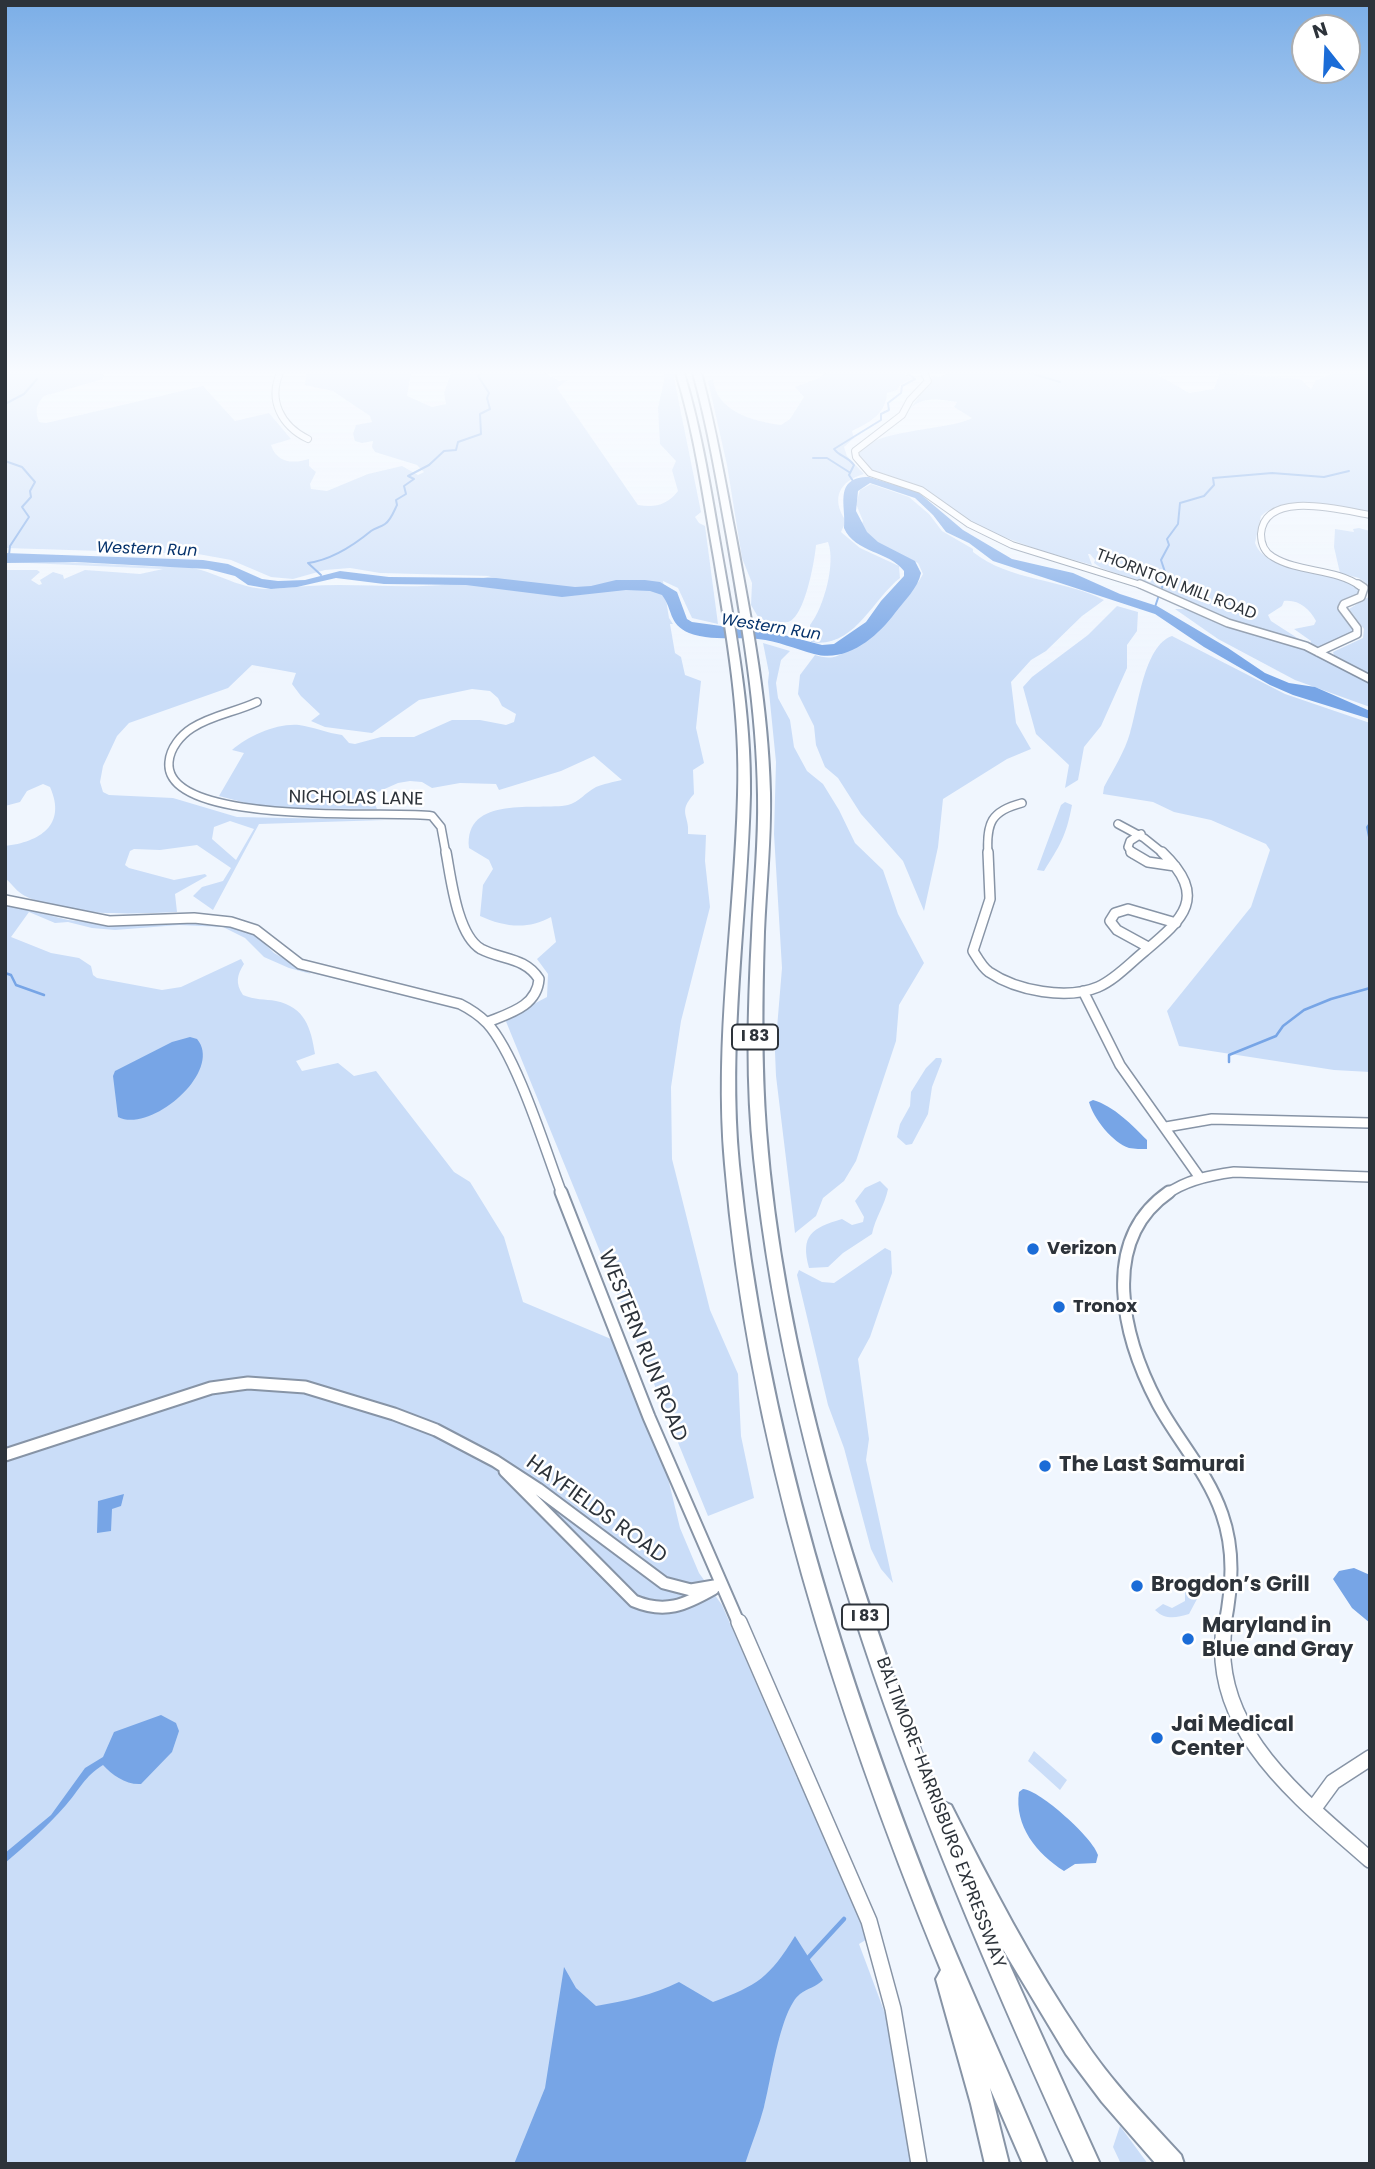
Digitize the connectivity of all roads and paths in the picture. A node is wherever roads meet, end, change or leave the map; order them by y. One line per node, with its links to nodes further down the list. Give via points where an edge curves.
1 (704, 474): 5 (highway, BALTIMORE-HARRISBURG EXPRESSWAY / I 83, via 728,617)
2 (719, 474): 5 (highway, BALTIMORE-HARRISBURG EXPRESSWAY / I 83, via 746,620)
3 (876, 474): 6 (street, THORNTON MILL ROAD, via 920,490 969,524 1012,545 1136,582 1228,623)
4 (1370, 515): 6 (street, via 1293,506 1264,519 1260,545 1268,555 1288,564 1347,576 1364,588 1362,597 1342,608 1357,634)
5 (742, 647): 26 (highway, BALTIMORE-HARRISBURG EXPRESSWAY / I 83, via 761,718 764,795 755,1075 773,1245 799,1384 842,1543); 29 (highway, BALTIMORE-HARRISBURG EXPRESSWAY / I 83, via 744,767 729,1110 745,1273 766,1387 807,1555 855,1709)
6 (1318, 652): 7 (street, THORNTON MILL ROAD)
7 (1370, 679)
8 (257, 702): 17 (street, NICHOLAS LANE, via 204,721 180,739 169,759 178,785 200,796 267,813 432,816 441,827 462,924 470,940 526,964 539,979 531,1001)
9 (1022, 803): 16 (street, via 1001,809 989,827 985,844 989,901 973,951 989,972 1002,979 1042,990)
10 (1118, 824): 11 (street)
11 (1141, 834): 12 (street); 12 (street, via 1130,841 1132,855)
12 (1175, 866): 14 (street, via 1185,901)
13 (5, 900): 17 (street, WESTERN RUN ROAD, via 109,921 205,918 231,922 256,930 300,964 460,1004)
14 (1176, 923): 15 (street); 15 (street, via 1128,909 1111,916 1117,930)
15 (1148, 947): 16 (street, via 1107,981)
16 (1083, 991): 19 (street, via 1120,1065)
17 (488, 1022): 24 (street, WESTERN RUN ROAD, via 514,1070 649,1417)
18 (1370, 1123): 19 (street, via 1212,1119)
19 (1166, 1127): 21 (street)
20 (1370, 1177): 21 (street, via 1245,1172)
21 (1200, 1178): 27 (street, via 1160,1196 1136,1223 1123,1257 1125,1307 1151,1391 1211,1489 1227,1531 1232,1574 1222,1658 1230,1702 1262,1752)
22 (5, 1455): 23 (street, HAYFIELDS ROAD, via 211,1388 275,1383 362,1402 436,1430)
23 (495, 1461): 24 (street, HAYFIELDS ROAD, via 664,1583 691,1590); 24 (street, HAYFIELDS ROAD, via 634,1601 660,1610 673,1609)
24 (720, 1585): 30 (street, WESTERN RUN ROAD, via 869,1922 893,2009)
25 (1370, 1758): 27 (street, via 1333,1782)
26 (933, 1807): 33 (highway, BALTIMORE-HARRISBURG EXPRESSWAY / I 83); 34 (highway, via 946,1813 970,1870 1073,2046)
27 (1314, 1808): 28 (street)
28 (1370, 1860)
29 (925, 1903): 31 (highway); 32 (highway, BALTIMORE-HARRISBURG EXPRESSWAY / I 83)
30 (919, 2164)
31 (997, 2164)
32 (1035, 2164)
33 (1088, 2164)
34 (1172, 2164)

